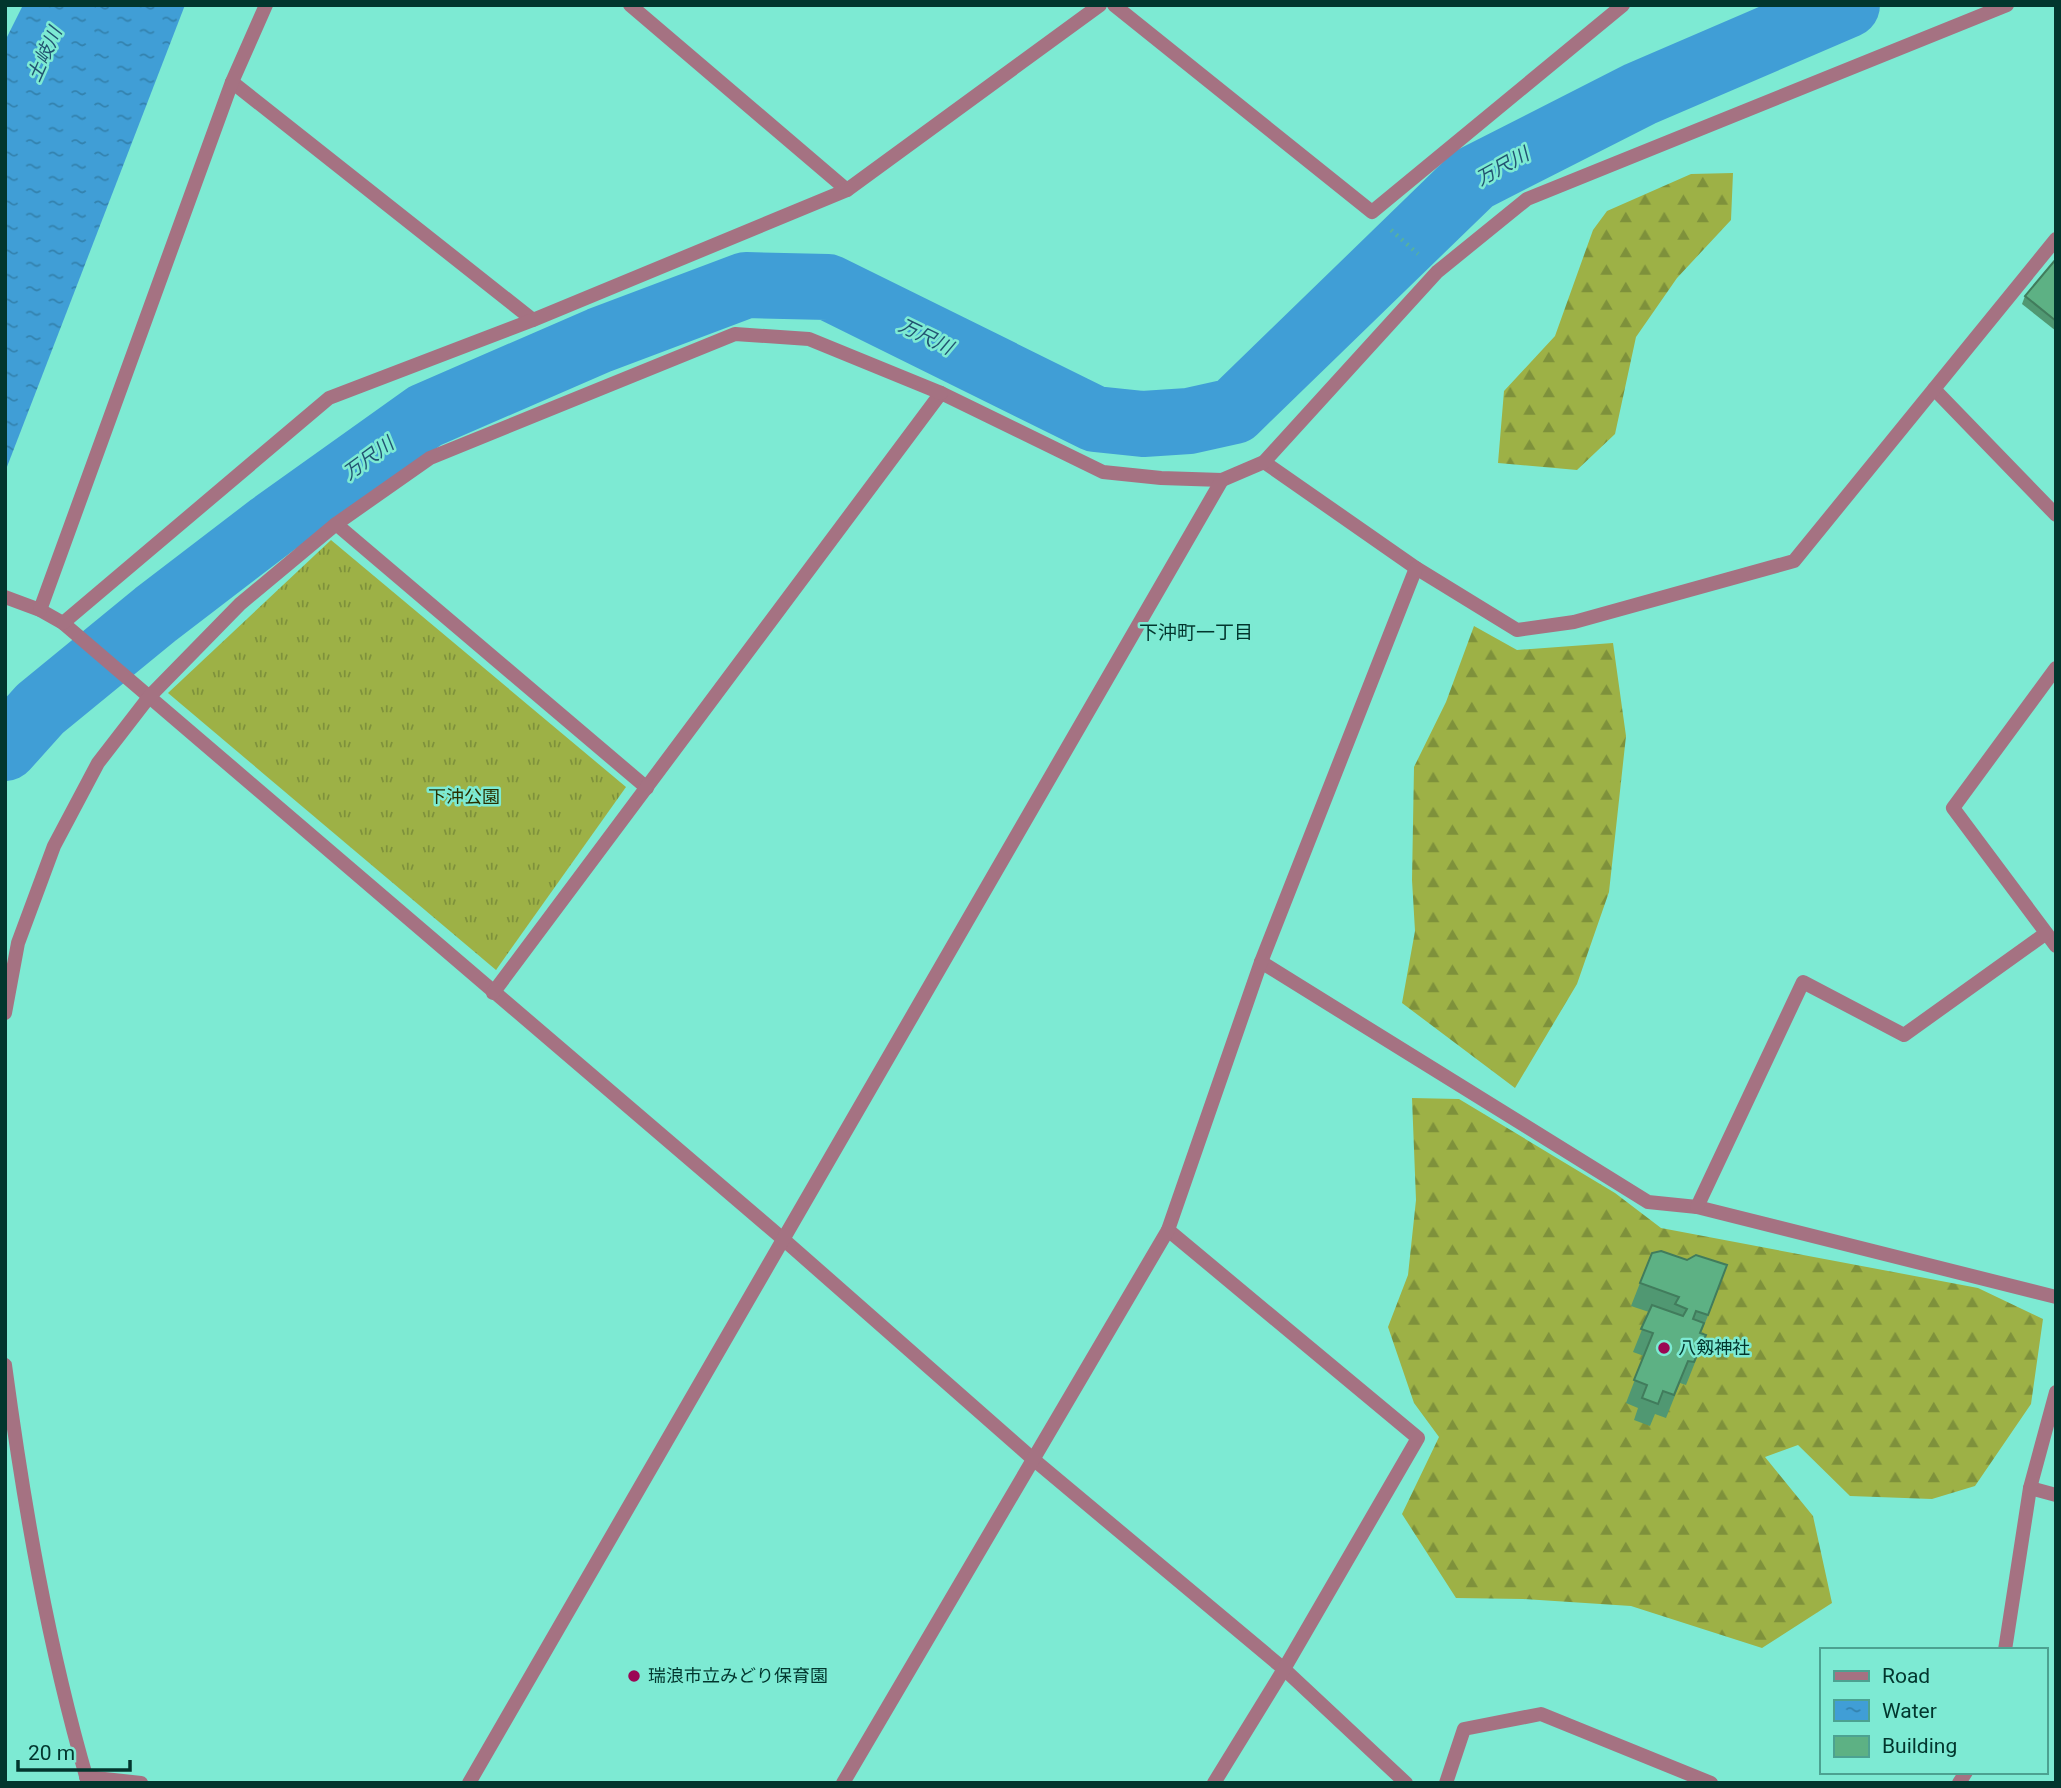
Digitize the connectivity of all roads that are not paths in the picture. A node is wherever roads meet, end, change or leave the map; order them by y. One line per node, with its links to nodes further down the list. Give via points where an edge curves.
1 (266, 5): 7 (street)
2 (631, 5): 8 (street)
3 (1100, 5): 8 (street)
4 (1114, 5): 5 (street, via 1372,212)
5 (1623, 5)
6 (2007, 5): 13 (street, via 1527,200 1437,272)
7 (232, 82): 10 (street); 19 (street)
8 (847, 190): 10 (street)
9 (2056, 239): 11 (street)
10 (533, 320): 20 (street, via 329,398)
11 (1934, 389): 15 (street); 17 (street, via 1794,561 1574,622 1517,630)
12 (942, 393): 14 (street, via 1103,472); 16 (street, via 809,338 735,334 430,458); 23 (street)
13 (1264, 462): 14 (street); 17 (street)
14 (1222, 480): 31 (street)
15 (2056, 515)
16 (336, 524): 22 (street, via 240,604); 23 (street)
17 (1416, 568): 26 (street)
18 (5, 597): 19 (street)
19 (40, 610): 20 (street)
20 (63, 623): 22 (street)
21 (2056, 668): 24 (street, via 1953,808)
22 (149, 697): 27 (street); 28 (street, via 98,763 54,846 18,943)
23 (647, 788): 27 (street)
24 (2045, 934): 25 (street); 29 (street, via 1904,1035 1803,982)
25 (2056, 946)
26 (1261, 962): 29 (street, via 1648,1202); 30 (street)
27 (494, 993): 31 (street)
28 (5, 1013)
29 (1697, 1207): 32 (street)
30 (1168, 1230): 35 (street); 39 (street, via 1418,1438)
31 (783, 1239): 35 (street); 42 (street)
32 (2056, 1297)
33 (5, 1365): 40 (street, via 53,1647)
34 (2056, 1392): 36 (street)
35 (1033, 1459): 39 (street); 43 (street)
36 (2030, 1488): 37 (street); 38 (street)
37 (2056, 1495)
38 (2004, 1648)
39 (1284, 1669): 44 (street); 45 (street)
40 (87, 1780): 41 (street)
41 (141, 1783)
42 (469, 1783)
43 (843, 1783)
44 (1214, 1783)
45 (1406, 1783)
46 (1446, 1783): 47 (street, via 1464,1728 1541,1714)
47 (1712, 1783)

